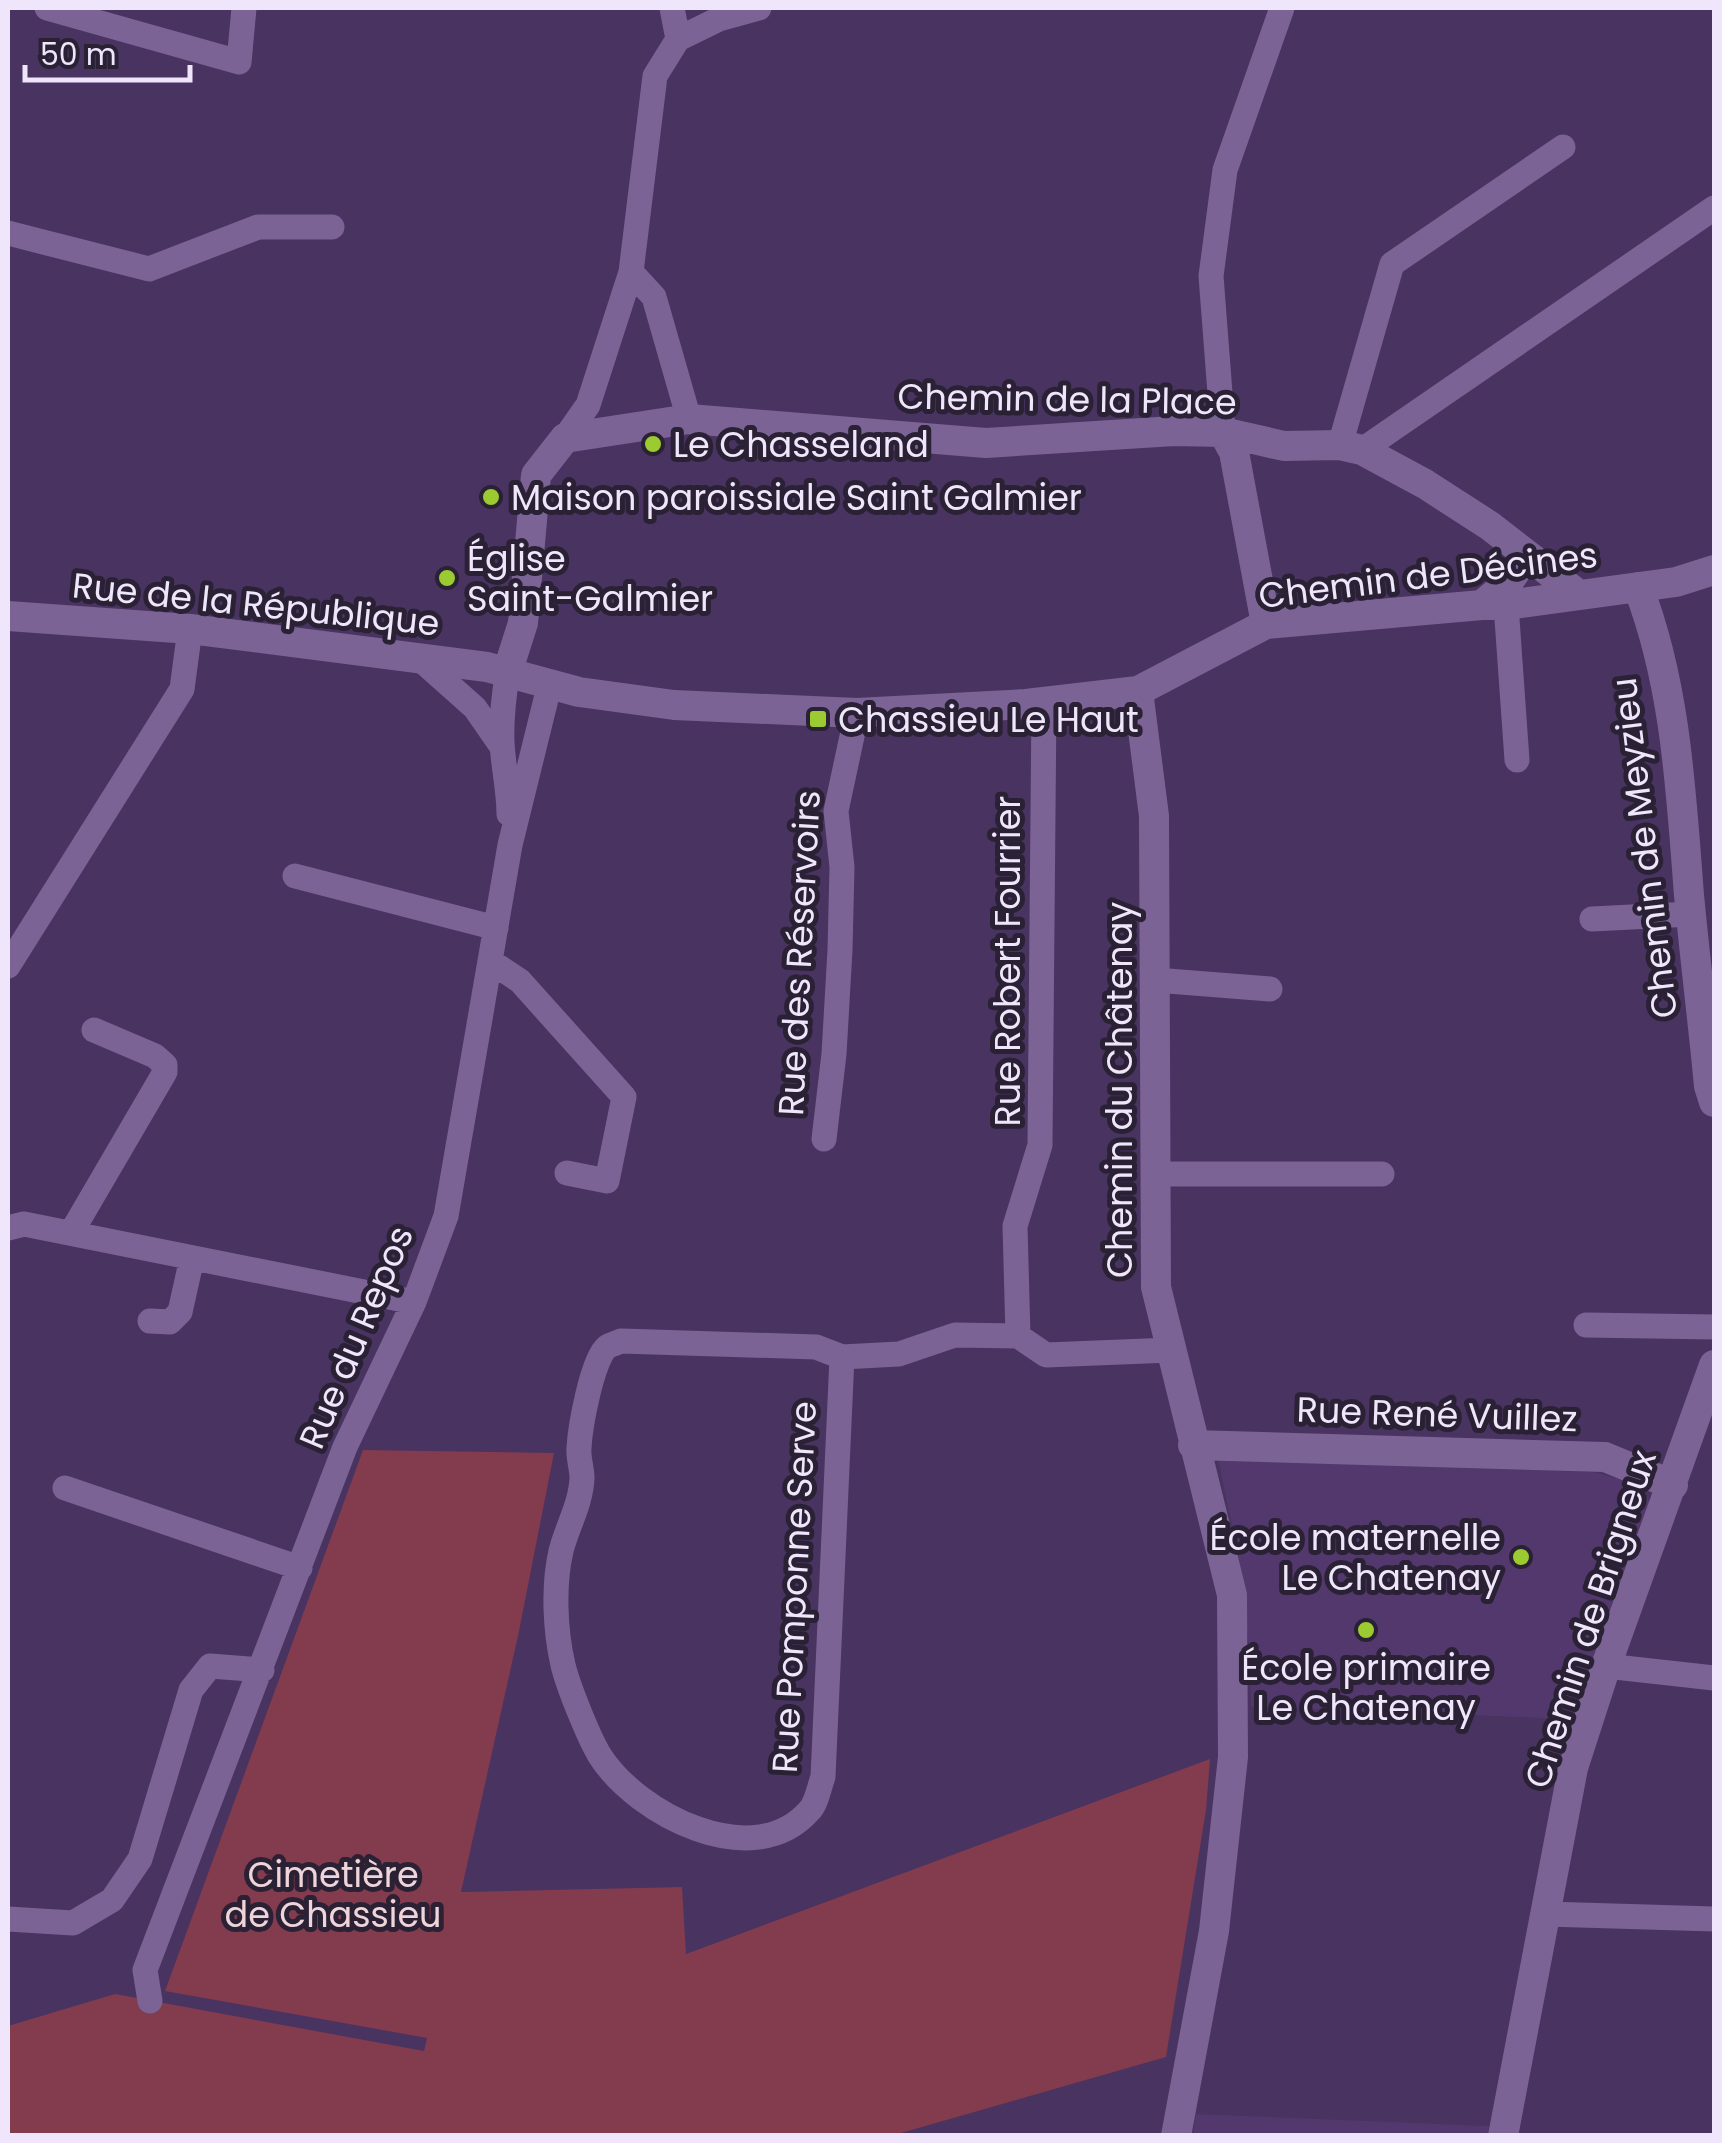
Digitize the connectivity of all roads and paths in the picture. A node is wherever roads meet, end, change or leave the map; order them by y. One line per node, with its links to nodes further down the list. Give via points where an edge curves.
1 (46, 8): 2 (street, via 239,62)
2 (244, 8)
3 (672, 8): 6 (street)
4 (758, 8): 6 (street)
5 (1282, 8): 13 (street, via 1225,170 1212,276)
6 (678, 39): 11 (street, via 655,76)
7 (1563, 147): 15 (street, via 1392,264)
8 (1714, 208): 15 (street)
9 (332, 227): 10 (street, via 258,228 149,269)
10 (8, 233)
11 (630, 272): 12 (street, via 654,296); 14 (street, via 588,405)
12 (689, 419): 13 (street, Chemin de la Place, via 986,443); 14 (street, Chemin de la Place)
13 (1223, 432): 15 (street, Chemin de la Place, via 1284,446); 23 (street, via 1234,452)
14 (565, 438): 22 (street, via 536,475)
15 (1351, 448): 16 (street, via 1490,526)
16 (1526, 556): 19 (street); 20 (street)
17 (1714, 570): 18 (street, Chemin de Décines)
18 (1638, 587): 19 (street, Chemin de Décines); 35 (street, Chemin de Meyzieu, via 1653,627 1680,776)
19 (1579, 595): 20 (street, Chemin de Décines)
20 (1494, 605): 23 (street, Chemin de Décines); 32 (street)
21 (8, 616): 24 (street, Rue de la République)
22 (523, 623): 26 (street); 27 (street, via 530,660)
23 (1266, 624): 28 (street, Chemin de Décines)
24 (190, 629): 25 (street, Rue de la République); 39 (street, via 182,688)
25 (420, 658): 26 (street, Rue de la République); 31 (street, Rue du Repos, via 475,708)
26 (508, 670): 27 (street, Chemin de Décines); 31 (street, Rue du Repos)
27 (550, 684): 30 (street, Chemin de Décines, via 674,705); 33 (street, Rue du Repos)
28 (1138, 691): 29 (street, Chemin de Décines); 40 (street, Chemin du Châtenay, via 1154,816)
29 (1044, 702): 30 (street, Chemin de Décines); 55 (street, Rue Robert Fourrier, via 1040,1145 1015,1226)
30 (856, 713): 44 (street, Rue des Réservoirs, via 836,811 840,950)
31 (502, 747): 33 (street, Rue du Repos)
32 (1517, 760)
33 (510, 845): 37 (street, Rue du Repos)
34 (295, 876): 37 (street)
35 (1691, 914): 36 (street); 43 (street, Chemin de Meyzieu)
36 (1592, 919)
37 (496, 928): 38 (street, Rue du Repos)
38 (490, 960): 45 (street, via 520,981 624,1096 607,1181); 51 (street, Rue du Repos, via 446,1216)
39 (8, 966)
40 (1155, 980): 41 (street); 46 (street, Chemin du Châtenay)
41 (1270, 989)
42 (94, 1030): 49 (street, via 154,1056 165,1072)
43 (1714, 1102)
44 (824, 1139)
45 (567, 1173)
46 (1156, 1174): 47 (street); 56 (street, Chemin du Châtenay, via 1156,1287)
47 (1382, 1174)
48 (8, 1228): 49 (street, via 24,1224)
49 (71, 1233): 50 (street)
50 (192, 1258): 51 (street); 52 (street, via 180,1312 170,1322)
51 (414, 1302): 62 (street, Rue du Repos, via 345,1447)
52 (150, 1320)
53 (1586, 1324): 54 (street)
54 (1714, 1327)
55 (1018, 1336): 56 (street, Rue Pomponne Serve, via 1046,1355); 57 (street, Rue Pomponne Serve, via 955,1335 899,1354)
56 (1171, 1350): 59 (street, Chemin du Châtenay)
57 (842, 1357): 57 (street, Rue Pomponne Serve, via 816,1347 621,1341 606,1348 596,1364 578,1449 582,1479 560,1568 564,1668 600,1756 618,1777 664,1814 720,1836 750,1839 785,1830 811,1810 823,1776)
58 (1714, 1365): 60 (street, Chemin de Brigneux)
59 (1193, 1444): 60 (street, Rue René Vuillez, via 1605,1457); 70 (street, Chemin du Châtenay, via 1232,1595 1233,1757 1214,1931)
60 (1673, 1486): 63 (street, Chemin de Brigneux)
61 (65, 1488): 62 (street)
62 (300, 1568): 64 (street, Rue du Repos)
63 (1606, 1666): 65 (street); 66 (street, Chemin de Brigneux, via 1572,1768)
64 (262, 1670): 67 (street, via 210,1666 191,1690 140,1859 112,1900 73,1924); 69 (street, Rue du Repos, via 145,1970)
65 (1714, 1678)
66 (1546, 1914): 68 (street); 71 (street, Chemin de Brigneux)
67 (8, 1919)
68 (1714, 1919)
69 (150, 2001)
70 (1176, 2136)
71 (1503, 2136)

